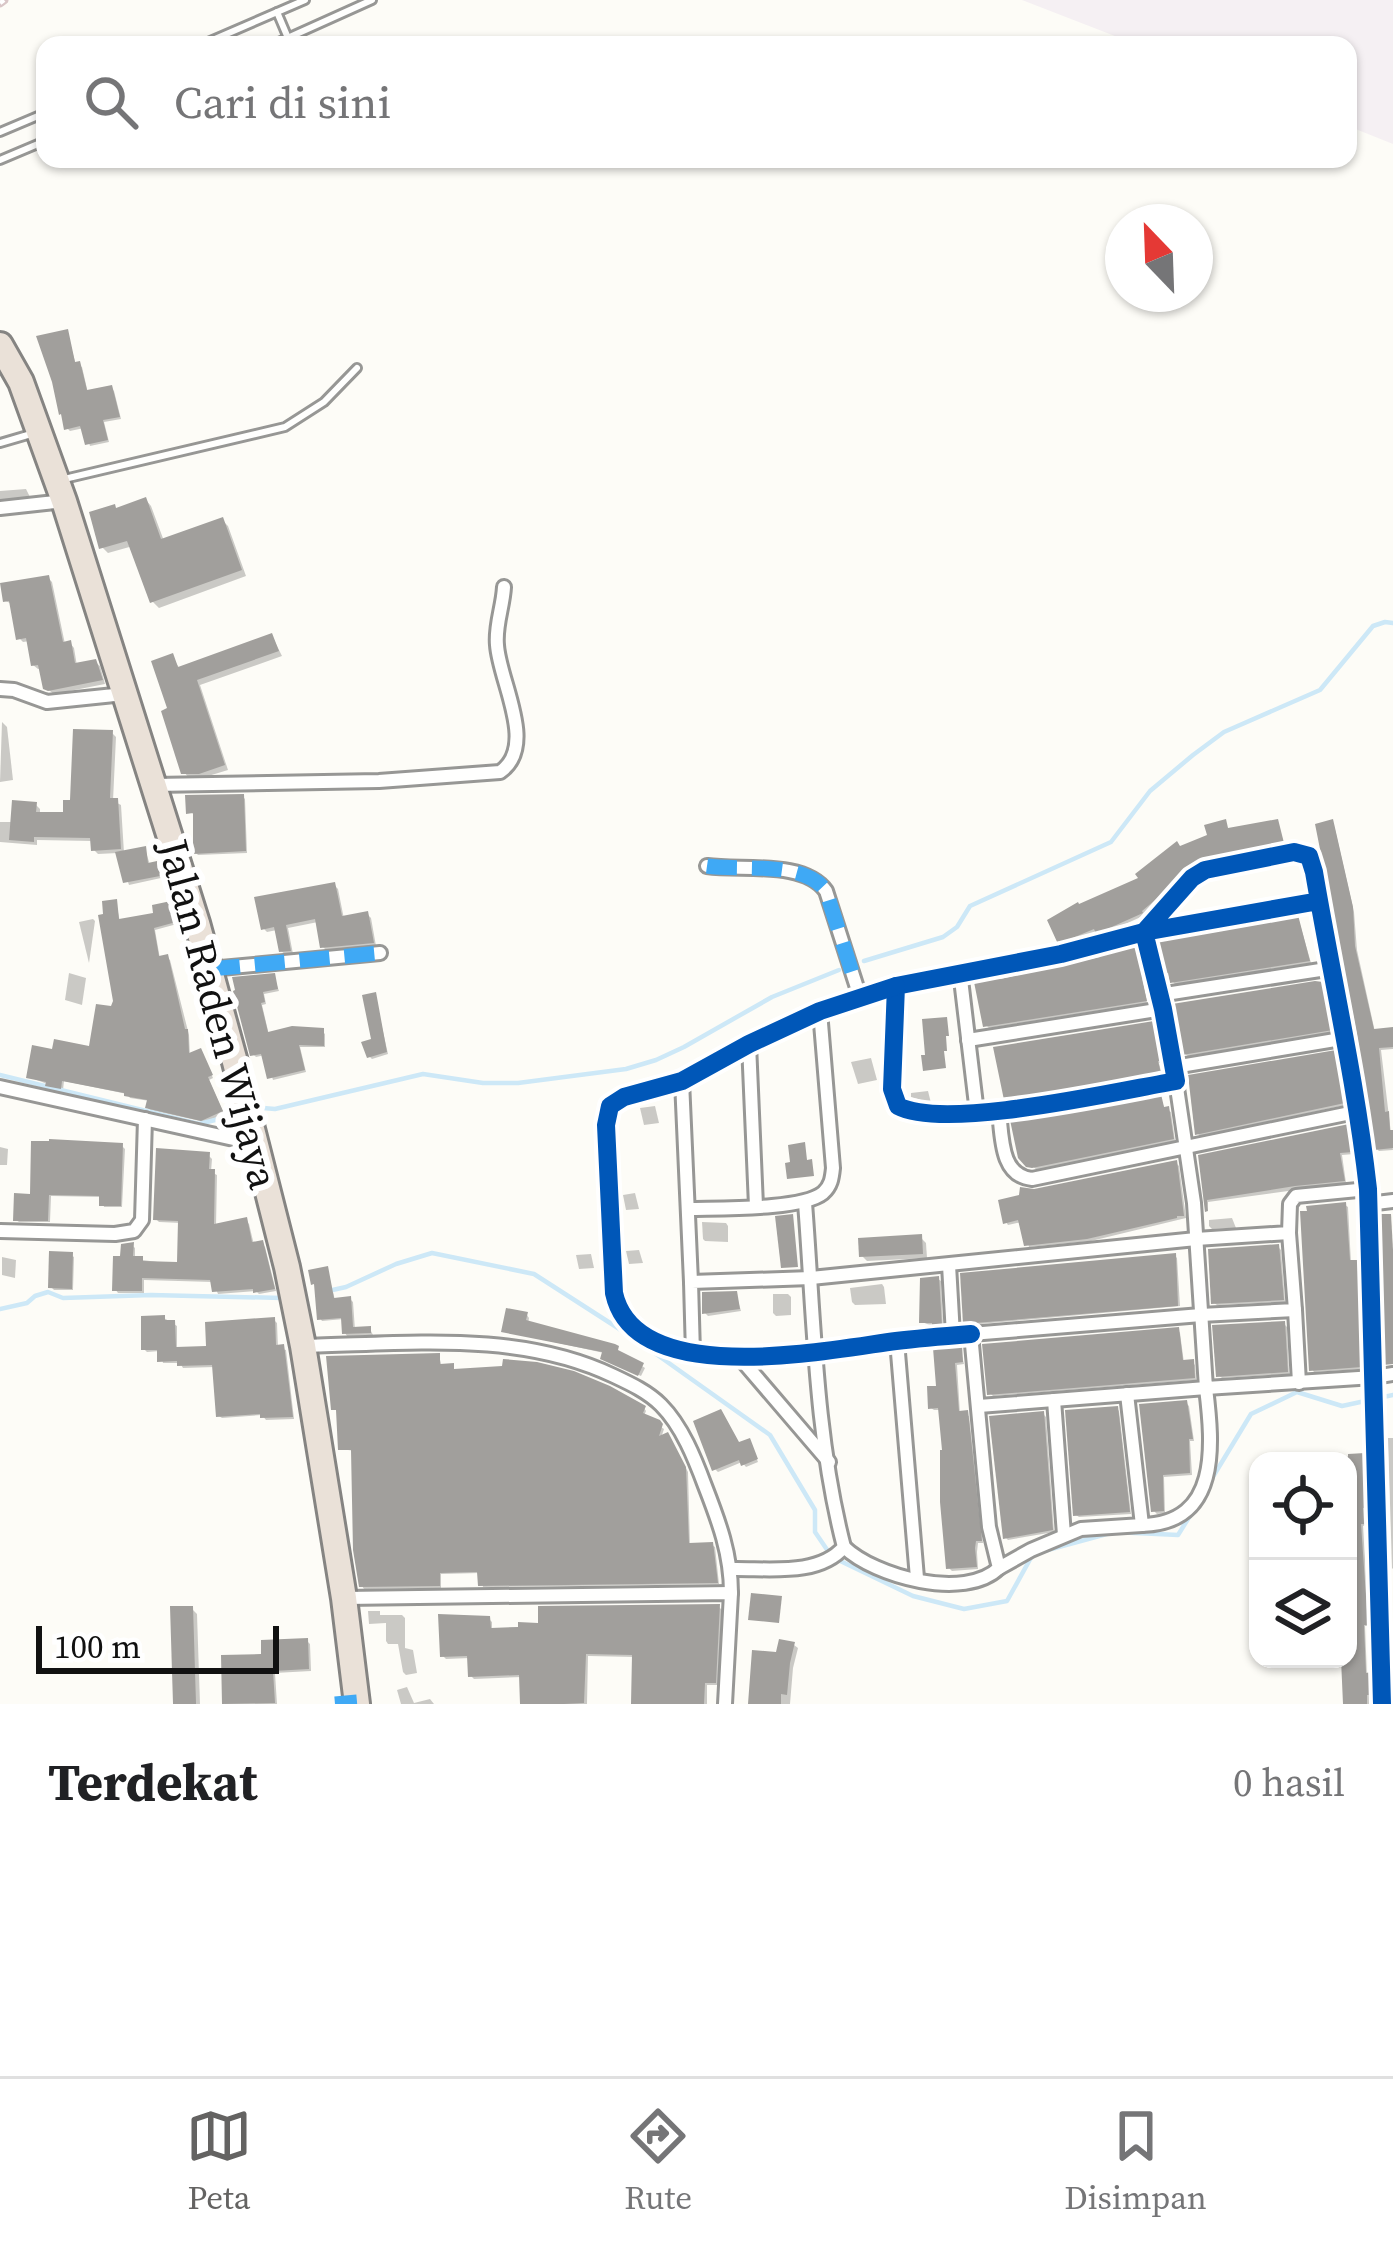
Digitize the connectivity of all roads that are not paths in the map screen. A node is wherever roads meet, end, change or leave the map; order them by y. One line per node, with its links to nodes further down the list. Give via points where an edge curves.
1 (305, 0): 3 (lane)
2 (372, 0): 6 (lane)
3 (277, 12): 4 (lane); 5 (lane)
4 (222, 36)
5 (287, 36)
6 (292, 36)
7 (36, 117): 8 (lane)
8 (0, 132)
9 (36, 145): 10 (lane)
10 (0, 160)
11 (0, 345): 13 (highway, Jalan Raden Wijaya)
12 (357, 368): 15 (lane, via 285,427)
13 (40, 431): 14 (lane); 15 (highway, Jalan Raden Wijaya)
14 (0, 443)
15 (60, 491): 16 (street); 19 (highway, Jalan Raden Wijaya)
16 (0, 508)
17 (504, 587): 20 (street, via 496,635 517,731 503,770)
18 (0, 689): 19 (street, via 47,702)
19 (124, 694): 20 (highway, Jalan Raden Wijaya)
20 (154, 785): 26 (highway, Jalan Raden Wijaya)
21 (706, 866): 29 (street, via 802,872 820,883)
22 (1319, 901): 23 (street); 23 (street, via 1304,854 1235,862 1192,878); 25 (street)
23 (1144, 932): 27 (street); 30 (street)
24 (380, 953): 26 (street)
25 (1333, 968): 30 (street); 32 (street)
26 (210, 969): 42 (highway, Jalan Raden Wijaya)
27 (960, 971): 28 (street); 33 (street)
28 (896, 986): 29 (street); 40 (street, via 898,1106 917,1114)
29 (860, 997): 31 (street)
30 (1161, 1002): 33 (street); 35 (street)
31 (820, 1011): 34 (street); 46 (street, via 832,1179)
32 (1346, 1038): 35 (street); 39 (street)
33 (968, 1040): 40 (street)
34 (749, 1044): 36 (street); 47 (street)
35 (1175, 1074): 38 (street); 43 (street)
36 (682, 1082): 48 (street); 62 (street, via 607,1109 611,1273 629,1323)
37 (0, 1087): 41 (street)
38 (998, 1111): 40 (street); 43 (street, via 1009,1167 1022,1178)
39 (1360, 1112): 43 (street); 44 (street)
40 (977, 1113)
41 (145, 1119): 42 (street); 49 (street, via 142,1220 134,1231)
42 (256, 1144): 60 (highway, Jalan Raden Wijaya)
43 (1187, 1145): 51 (street)
44 (1368, 1196): 45 (street); 50 (street, via 1294,1197); 65 (street)
45 (1393, 1201)
46 (805, 1203): 47 (street); 53 (street)
47 (756, 1206): 48 (street)
48 (689, 1209): 54 (street)
49 (0, 1232)
50 (1289, 1233): 51 (street); 55 (street)
51 (1196, 1239): 52 (street); 56 (street)
52 (950, 1265): 53 (street); 58 (street)
53 (811, 1278): 54 (street); 61 (street)
54 (691, 1282): 62 (street)
55 (1295, 1310): 56 (street); 66 (street)
56 (1201, 1315): 57 (street); 67 (street)
57 (971, 1334): 58 (street); 70 (street)
58 (953, 1335): 59 (street)
59 (897, 1341): 61 (street); 80 (street)
60 (303, 1346): 78 (street, via 534,1349 640,1389 674,1421 697,1464); 82 (highway, Jalan Raden Wijaya)
61 (814, 1353): 63 (street); 73 (street)
62 (693, 1354): 63 (street)
63 (740, 1358): 73 (street)
64 (1393, 1373): 65 (street)
65 (1375, 1380): 66 (street); 71 (street)
66 (1299, 1383): 67 (street)
67 (1206, 1388): 68 (street); 74 (street, via 1210,1444 1201,1492 1181,1516)
68 (1126, 1394): 69 (street); 74 (street)
69 (1054, 1400): 70 (street); 75 (street)
70 (980, 1406): 77 (street)
71 (1376, 1425): 72 (street); 79 (street)
72 (1393, 1426)
73 (829, 1462): 76 (street)
74 (1142, 1525): 75 (street)
75 (1064, 1534): 77 (street)
76 (840, 1551): 78 (street, via 801,1567); 80 (street)
77 (999, 1568): 80 (street, via 969,1584)
78 (731, 1569): 81 (street)
79 (1386, 1573): 85 (street)
80 (917, 1578)
81 (730, 1593): 82 (street); 84 (street)
82 (344, 1598): 83 (highway, Jalan Raden Wijaya)
83 (350, 1703)
84 (725, 1704)
85 (1382, 1704)

